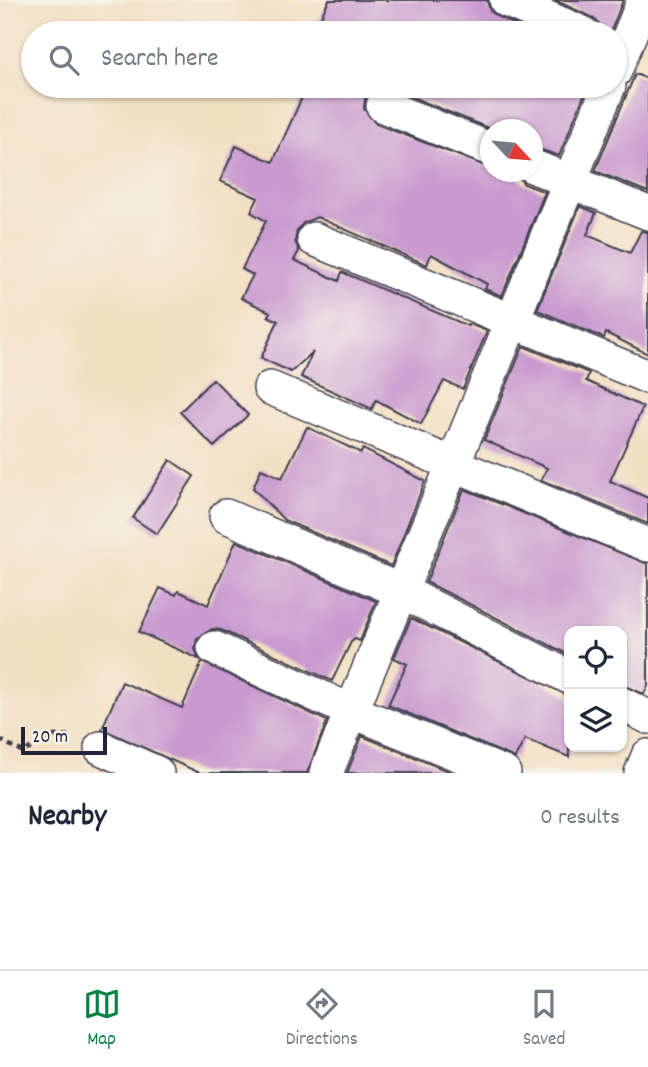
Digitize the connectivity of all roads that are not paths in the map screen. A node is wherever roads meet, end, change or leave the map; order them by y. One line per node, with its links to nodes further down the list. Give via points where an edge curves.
1 (506, 0): 3 (street)
2 (644, 0): 4 (street)
3 (554, 21)
4 (627, 52)
5 (604, 98): 9 (street)
6 (383, 106): 7 (street)
7 (480, 145)
8 (543, 170): 9 (street)
9 (570, 181): 10 (street); 12 (street)
10 (648, 214)
11 (314, 239): 12 (street)
12 (512, 322): 13 (street); 15 (street)
13 (648, 377)
14 (270, 388): 15 (street)
15 (453, 463): 17 (street); 18 (street)
16 (226, 516): 18 (street)
17 (648, 545)
18 (401, 591): 20 (street); 22 (street)
19 (214, 648): 22 (street)
20 (564, 674)
21 (627, 706): 23 (street)
22 (351, 711): 27 (street); 28 (street)
23 (648, 717)
24 (101, 748): 26 (street)
25 (648, 756): 29 (street)
26 (157, 773)
27 (326, 773)
28 (504, 773)
29 (641, 773)

